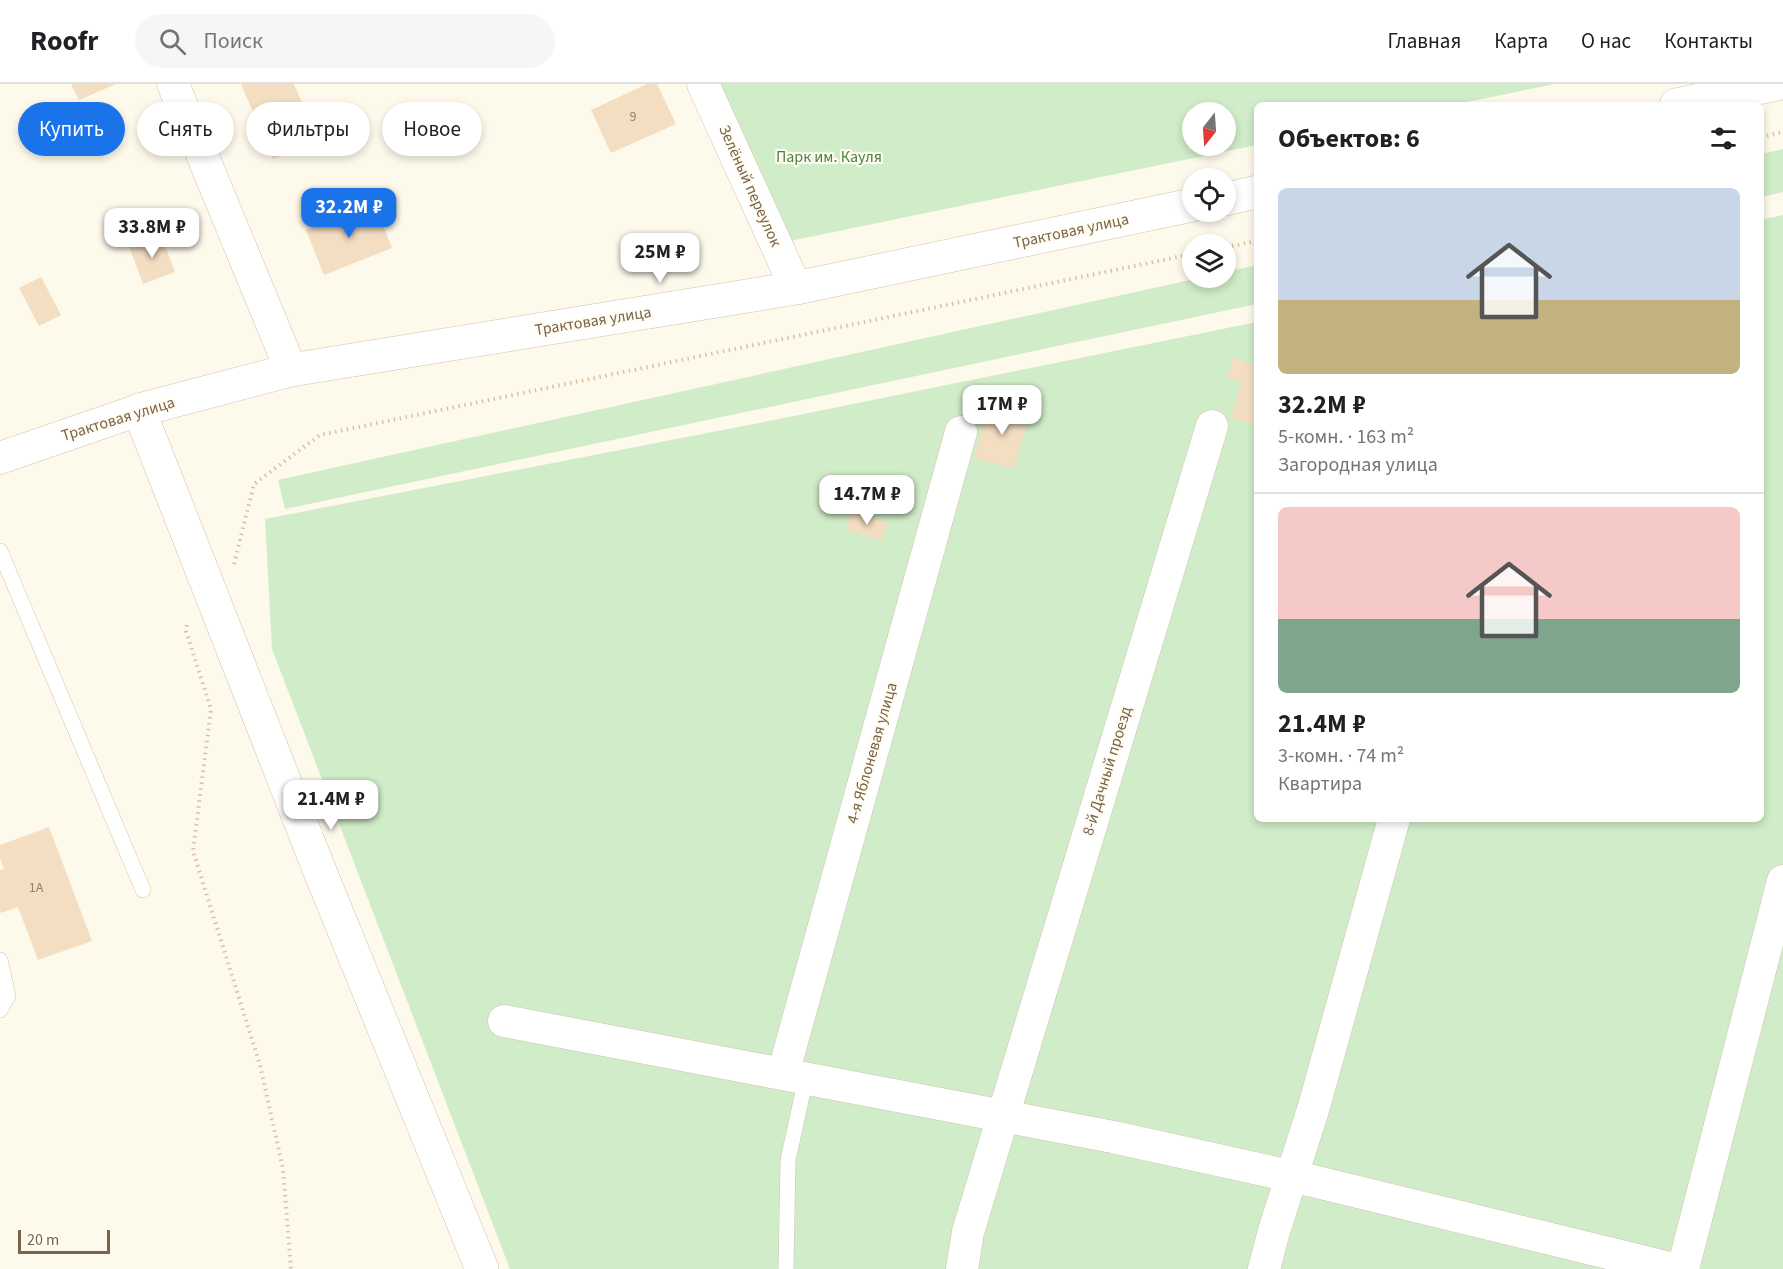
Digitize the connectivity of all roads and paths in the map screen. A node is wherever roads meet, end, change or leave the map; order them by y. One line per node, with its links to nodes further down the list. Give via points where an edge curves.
1 (173, 84): 14 (street)
2 (703, 84): 13 (street, Зелёный переулок)
3 (1777, 84): 4 (street)
4 (1690, 102)
5 (1783, 132): 6 (path)
6 (1764, 136)
7 (1254, 193): 8 (street)
8 (1236, 196)
9 (1182, 207): 13 (street, Трактовая улица)
10 (1254, 242): 11 (path)
11 (1236, 246)
12 (1182, 256): 20 (path, via 320,435 254,484 229,584)
13 (796, 288): 14 (street, Трактовая улица)
14 (291, 370): 15 (street, Трактовая улица)
15 (139, 410): 18 (street, Трактовая улица); 20 (street)
16 (1212, 426): 28 (street, 8-й Дачный проезд)
17 (961, 432): 27 (street, 4-я Яблоневая улица)
18 (0, 458)
19 (0, 550): 23 (lane)
20 (209, 592): 30 (path, via 192,598 186,631 211,709 193,851 260,1065 283,1169); 31 (street)
21 (1393, 822): 29 (street)
22 (1783, 881): 36 (street)
23 (143, 890)
24 (0, 960): 25 (lane, via 8,996)
25 (0, 1010)
26 (504, 1021): 27 (street)
27 (794, 1076): 28 (street); 32 (lane)
28 (1003, 1116): 29 (street); 33 (street, 8-й Дачный проезд, via 968,1232)
29 (1292, 1176): 34 (street); 35 (street)
30 (291, 1269)
31 (482, 1269)
32 (786, 1269)
33 (962, 1269)
34 (1264, 1269)
35 (1674, 1269)
36 (1683, 1269)

